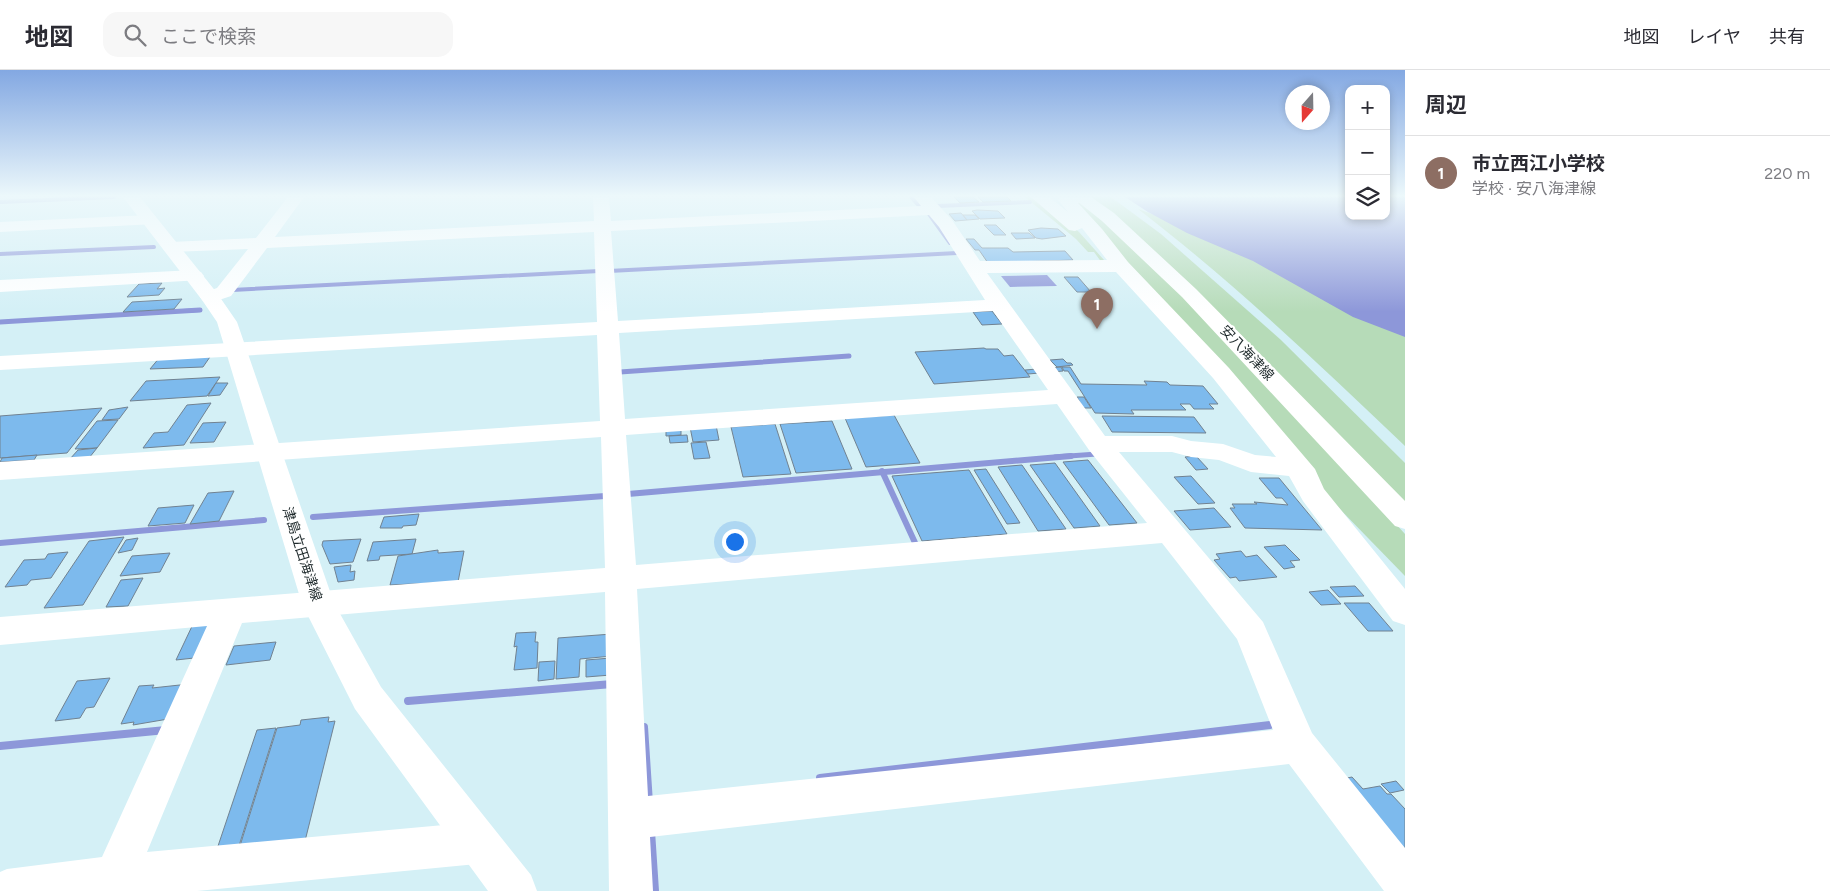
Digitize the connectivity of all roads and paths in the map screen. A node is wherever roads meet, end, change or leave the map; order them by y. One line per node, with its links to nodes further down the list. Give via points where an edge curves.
1 (161, 235): 10 (street, 津島立田海津線)
2 (267, 235): 9 (street)
3 (404, 235): 9 (street)
4 (602, 235): 16 (street)
5 (954, 235): 12 (street)
6 (1084, 235): 11 (street)
7 (1097, 235): 11 (street)
8 (1128, 235): 25 (street, 安八海津線, via 1189,293)
9 (262, 242): 10 (street); 14 (street, via 224,292)
10 (171, 247): 14 (street, 津島立田海津線)
11 (1117, 266): 12 (street); 23 (street, via 1135,278 1221,373)
12 (975, 267): 15 (street)
13 (0, 286): 14 (street)
14 (202, 286): 17 (street, 津島立田海津線, via 227,322)
15 (999, 306): 16 (street); 19 (street)
16 (607, 328): 17 (street); 20 (street)
17 (237, 349): 18 (street); 22 (street, 津島立田海津線)
18 (0, 363)
19 (1064, 396): 20 (street); 21 (street)
20 (612, 428): 22 (street); 27 (street)
21 (1098, 444): 23 (street, via 1172,444 1223,452 1251,463); 26 (street)
22 (269, 452): 24 (street); 29 (street, 津島立田海津線)
23 (1299, 468): 28 (street, via 1325,500); 31 (street, via 1313,494)
24 (0, 471)
25 (1405, 519)
26 (1170, 532): 27 (street); 33 (street, via 1251,632)
27 (621, 579): 29 (street); 34 (street)
28 (1405, 582)
29 (318, 604): 30 (street); 35 (street, 津島立田海津線, via 368,698)
30 (231, 611): 32 (street); 37 (street)
31 (1405, 612)
32 (0, 630)
33 (1298, 745): 34 (street); 36 (street)
34 (628, 819): 40 (street)
35 (477, 843): 37 (street); 39 (street, 津島立田海津線)
36 (1405, 883)
37 (112, 884): 38 (street)
38 (7, 891)
39 (515, 891)
40 (631, 891)

